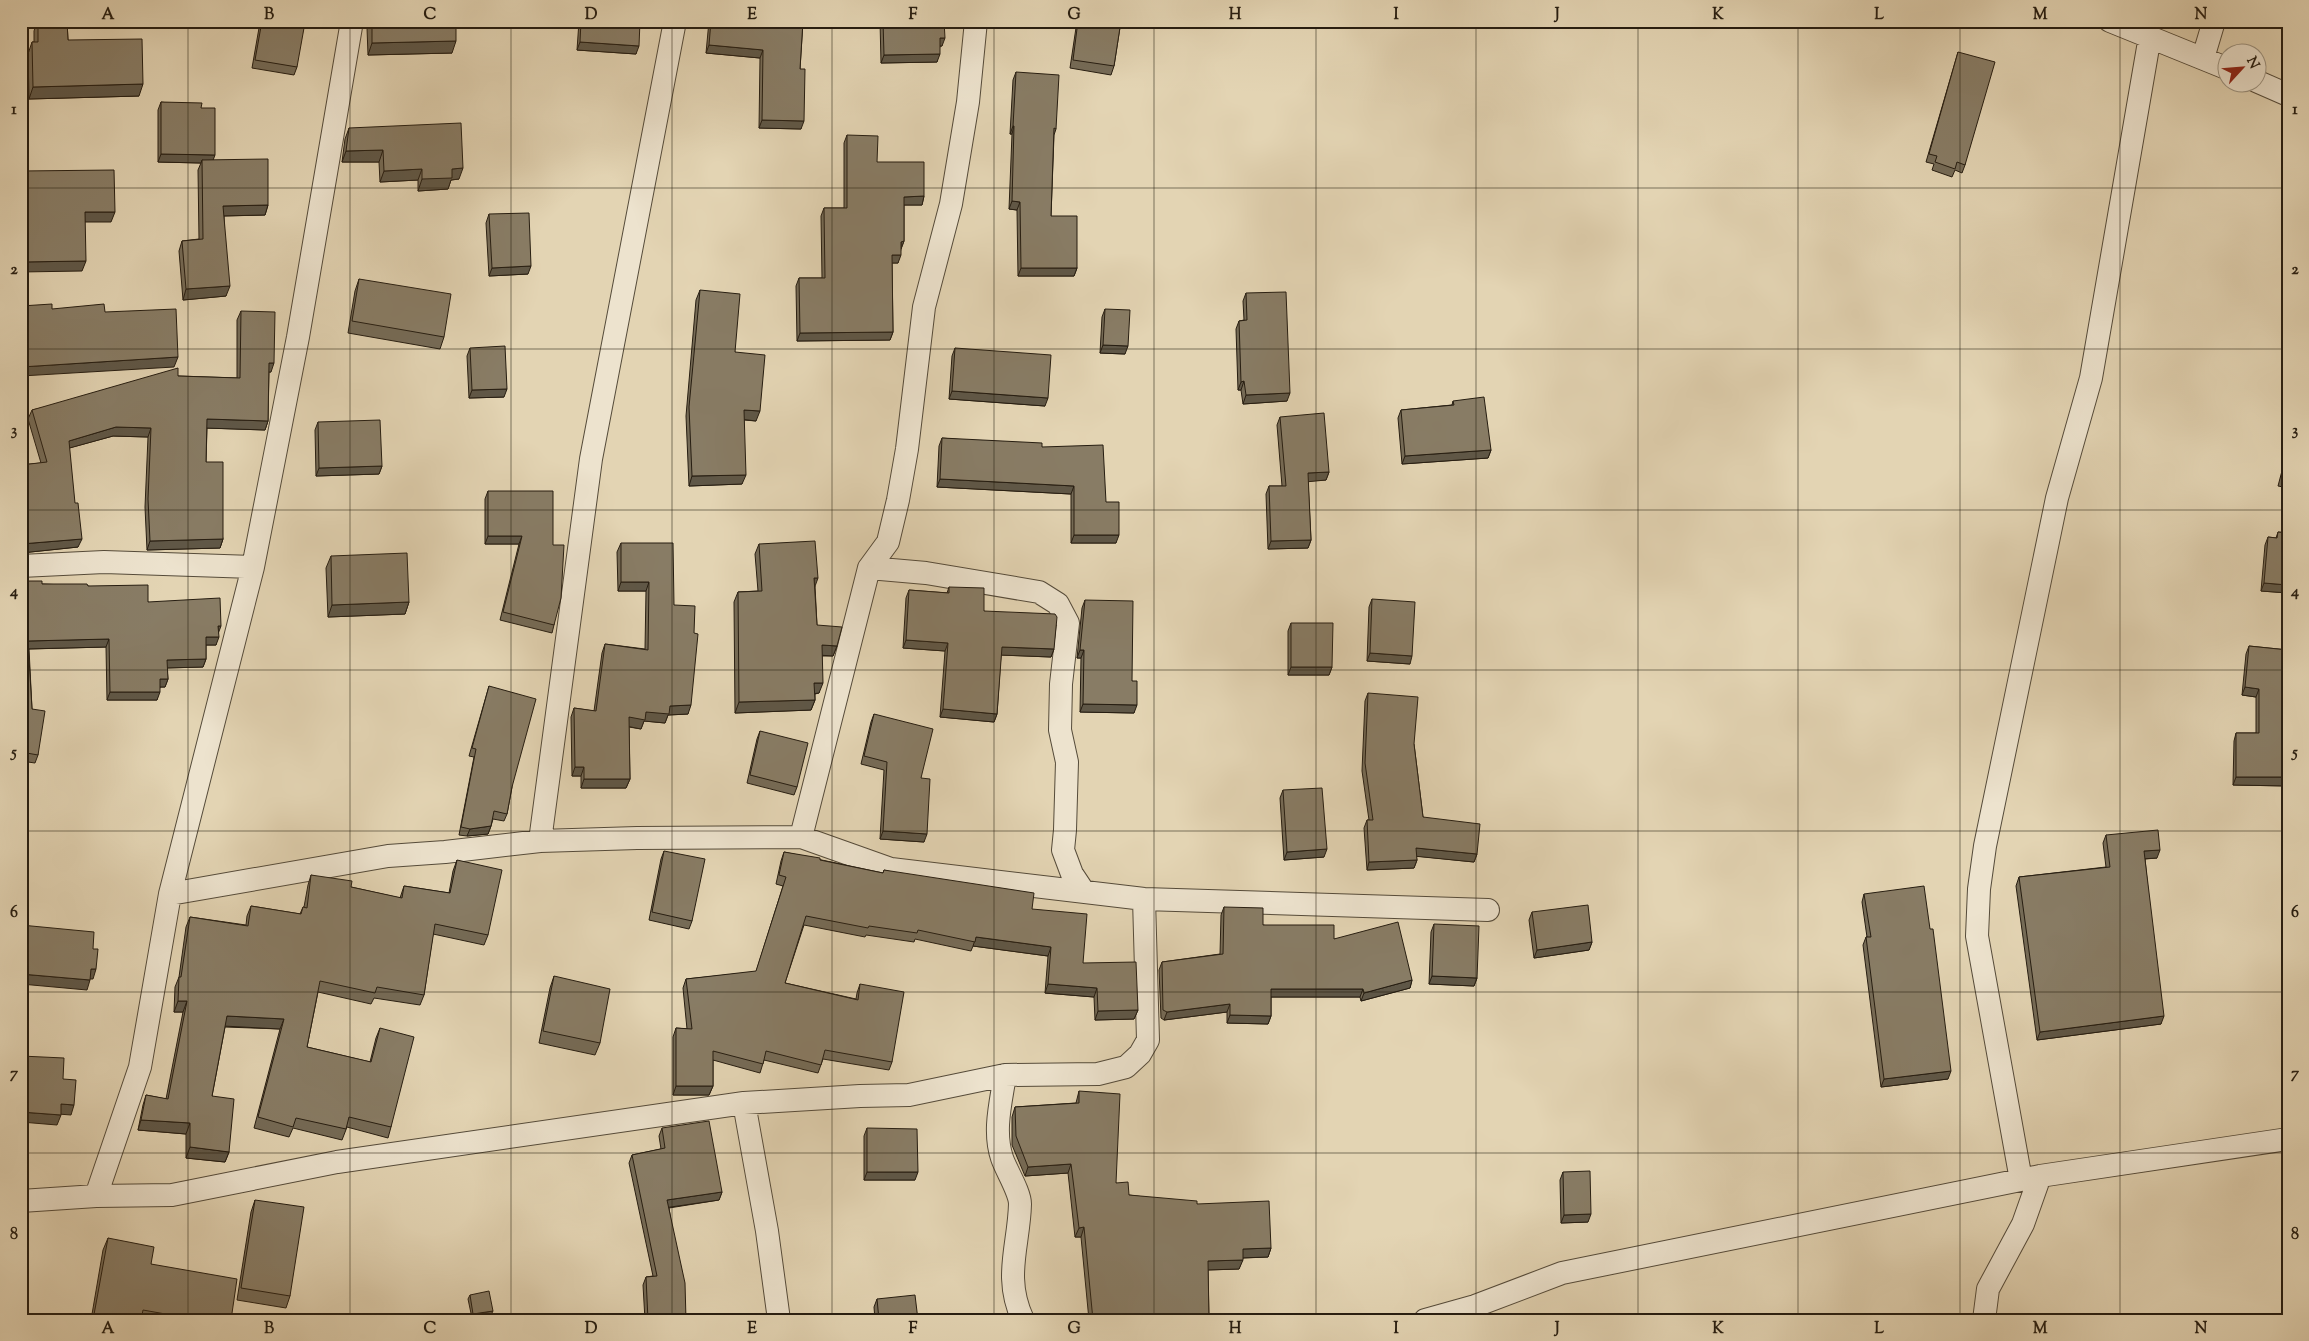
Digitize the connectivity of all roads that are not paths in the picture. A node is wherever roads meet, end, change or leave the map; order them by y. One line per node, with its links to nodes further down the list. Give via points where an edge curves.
1 (352, 21): 12 (street, via 298,337)
2 (675, 21): 15 (street, via 591,459)
3 (976, 21): 13 (street, via 968,102 951,204 924,307 898,500 888,542)
4 (2110, 21): 6 (street)
5 (2214, 21): 7 (street)
6 (2150, 36): 7 (street); 23 (street, via 2091,378 2057,498 1985,846 1979,889 1977,936)
7 (2203, 58): 8 (street)
8 (2216, 64)
9 (2266, 85): 10 (street)
10 (2288, 94)
11 (21, 566): 12 (street, via 104,562)
12 (253, 567): 17 (street)
13 (869, 568): 14 (street); 16 (street, via 926,573 1039,592 1058,604 1068,623 1061,684 1060,730 1067,762 1063,850 1072,874)
14 (801, 837): 15 (street); 16 (street, via 891,869)
15 (540, 841): 17 (street, via 388,856)
16 (1084, 892): 18 (street)
17 (170, 894): 24 (street, via 140,1067)
18 (1144, 900): 19 (street); 20 (street, via 1148,1040 1140,1054 1126,1067 1098,1074)
19 (1488, 910)
20 (1005, 1075): 21 (street, via 909,1095); 27 (street, via 998,1120 1002,1156 1020,1202 1012,1260 1016,1305)
21 (744, 1102): 24 (street, via 337,1162 172,1194); 26 (street)
22 (2288, 1138): 23 (street)
23 (2030, 1178): 28 (street, via 1562,1273 1475,1306); 29 (street, via 2023,1224 1988,1289)
24 (96, 1196): 25 (street)
25 (21, 1201)
26 (779, 1320)
27 (1023, 1320)
28 (1425, 1320)
29 (1984, 1320)

